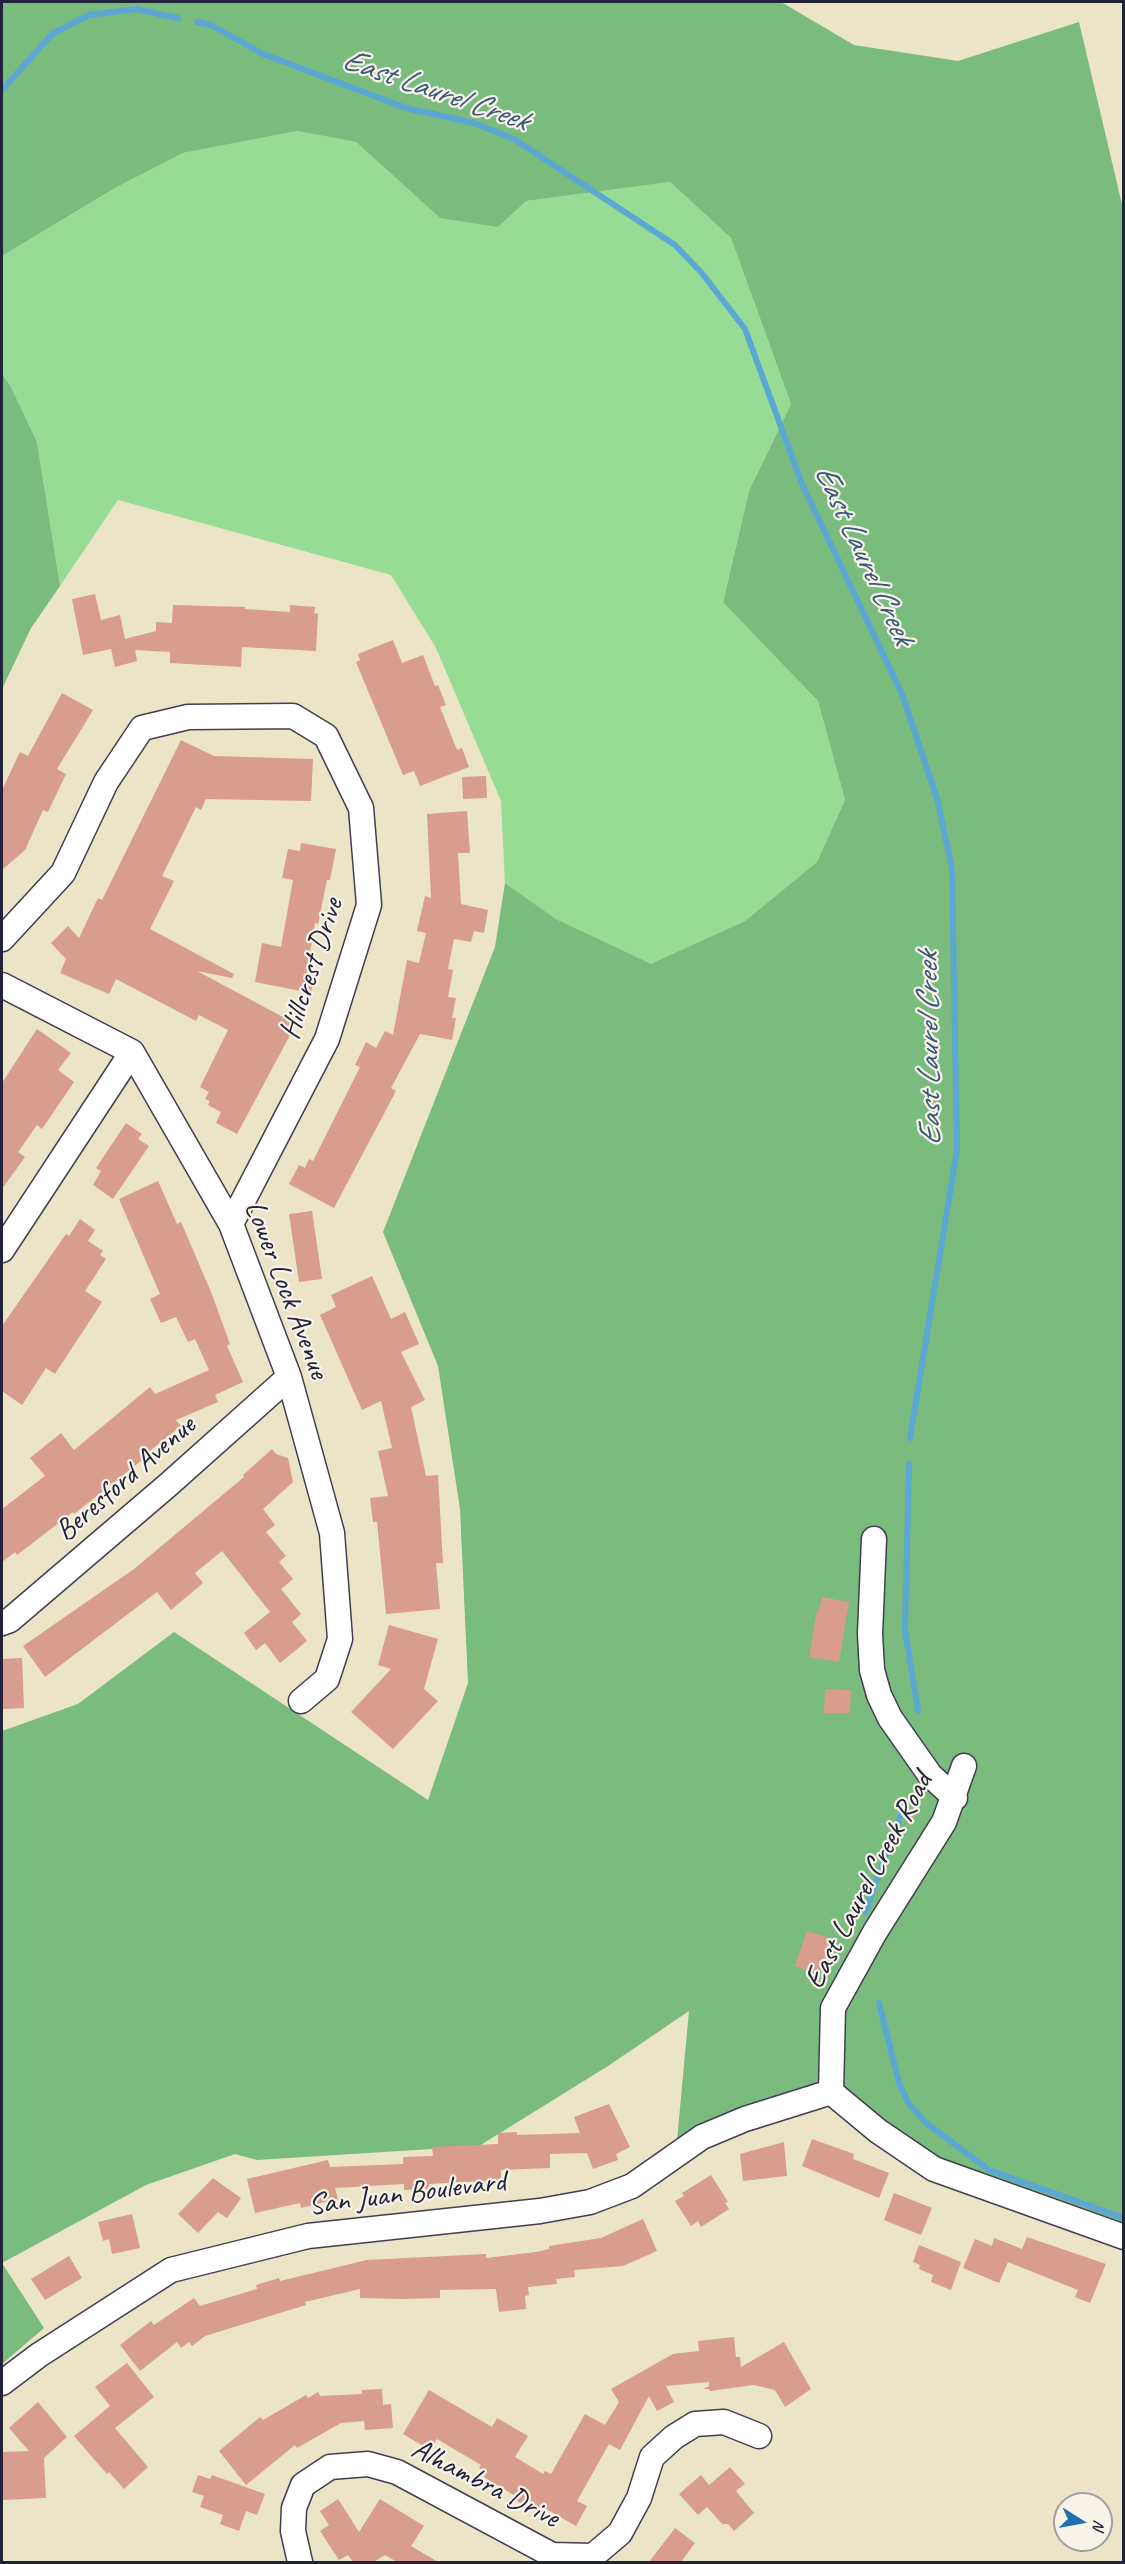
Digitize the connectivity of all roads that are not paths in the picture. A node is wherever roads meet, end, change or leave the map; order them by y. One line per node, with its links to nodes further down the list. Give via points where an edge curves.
1 (2, 939): 4 (street, Hillcrest Drive, via 63,873 106,782 142,728 188,717 293,716 326,736 361,808 369,905 327,1039)
2 (2, 985): 3 (street)
3 (132, 1052): 4 (street, Lower Lock Avenue); 5 (street)
4 (231, 1224): 6 (street, Lower Lock Avenue)
5 (2, 1250)
6 (289, 1377): 8 (street, Beresford Avenue, via 168,1485); 9 (street, Lower Lock Avenue, via 332,1533 340,1639 327,1679)
7 (874, 1539): 11 (street, via 870,1634 872,1670 879,1695 890,1718 930,1775)
8 (2, 1623)
9 (301, 1701)
10 (964, 1766): 11 (street, East Laurel Creek Road)
11 (955, 1798): 12 (street, East Laurel Creek Road, via 833,2008)
12 (831, 2092): 13 (street, via 878,2131 934,2169); 14 (street, San Juan Boulevard, via 702,2137 632,2186 590,2202 308,2236 171,2270)
13 (1124, 2237)
14 (2, 2383)
15 (759, 2436): 16 (street, Alhambra Drive, via 724,2422 695,2424 674,2437 652,2457 639,2498 620,2534 593,2556 552,2555 397,2472 368,2464 330,2467 303,2485 294,2508 293,2531)
16 (300, 2562)

